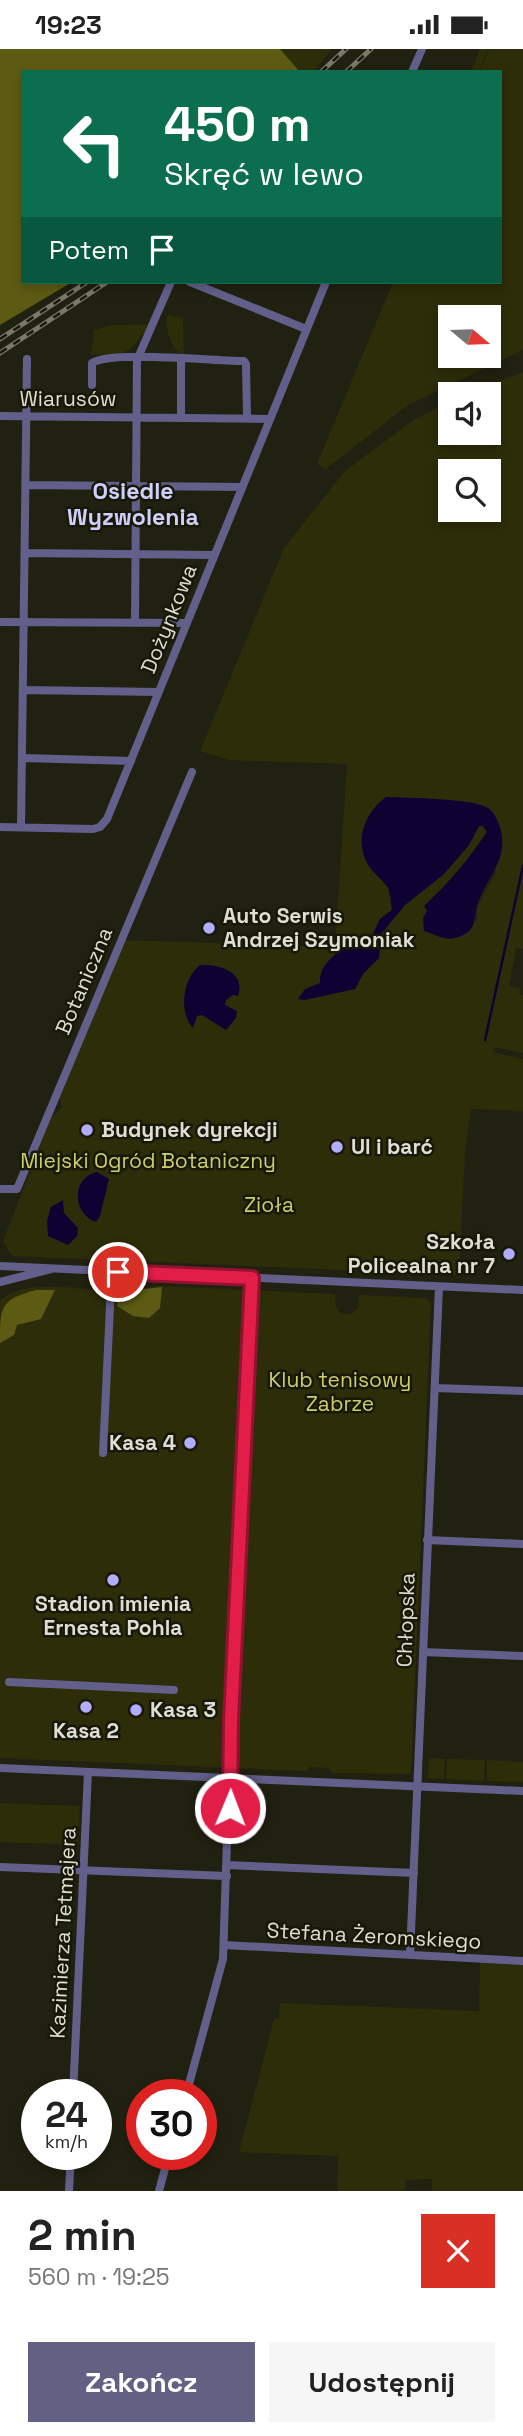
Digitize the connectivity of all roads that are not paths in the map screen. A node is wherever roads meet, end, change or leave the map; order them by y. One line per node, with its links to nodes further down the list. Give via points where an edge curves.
1 (422, 49): 2 (street)
2 (413, 70)
3 (170, 284): 7 (street, Wiarusów)
4 (195, 284): 6 (street)
5 (325, 284): 6 (street, Dożynkowa)
6 (306, 329): 16 (street, Dożynkowa)
7 (138, 355): 9 (street, Wiarusów); 10 (street, Wiarusów, via 96,360); 13 (street, Wiarusów)
8 (27, 359): 12 (street)
9 (181, 360): 14 (street); 15 (street, Wiarusów, via 244,361)
10 (92, 385)
11 (0, 416): 12 (street, Wiarusów)
12 (27, 417): 13 (street, Wiarusów); 17 (street)
13 (136, 417): 14 (street, Wiarusów); 18 (street)
14 (181, 417): 15 (street, Wiarusów)
15 (247, 418): 16 (street, Wiarusów)
16 (270, 419): 19 (street, Dożynkowa)
17 (26, 485): 18 (street); 20 (street)
18 (135, 486): 19 (street); 21 (street)
19 (242, 487): 22 (street, Dożynkowa)
20 (26, 553): 21 (street); 24 (street)
21 (135, 554): 22 (street); 25 (street)
22 (214, 555): 26 (street, Dożynkowa)
23 (0, 622): 24 (street)
24 (25, 622): 25 (street); 27 (street)
25 (135, 622): 26 (street)
26 (187, 624): 28 (street, Dożynkowa)
27 (24, 690): 28 (street); 29 (street)
28 (158, 692): 30 (street, Dożynkowa)
29 (23, 758): 30 (street); 33 (street)
30 (131, 761): 33 (street, Dożynkowa, via 100,827)
31 (192, 772): 34 (street, Botaniczna, via 17,1189)
32 (0, 827): 33 (street, Dożynkowa)
33 (22, 827)
34 (0, 1189)
35 (0, 1266): 36 (street)
36 (53, 1268): 37 (street); 38 (street)
37 (252, 1278): 40 (street); 53 (street)
38 (0, 1282)
39 (111, 1286): 44 (street)
40 (439, 1287): 41 (street); 42 (street, Chłopska)
41 (523, 1290)
42 (435, 1388): 43 (street); 45 (street, Chłopska)
43 (523, 1391)
44 (103, 1453)
45 (427, 1541): 46 (street); 47 (street, Chłopska)
46 (523, 1544)
47 (423, 1652): 48 (street); 54 (street, Chłopska)
48 (523, 1656)
49 (9, 1682): 50 (street)
50 (174, 1690)
51 (0, 1768): 52 (street)
52 (88, 1772): 53 (street); 58 (street, Kazimierza Tetmajera)
53 (231, 1777): 54 (street); 56 (street)
54 (417, 1786): 55 (street); 59 (street, Chłopska)
55 (523, 1791)
56 (227, 1865): 59 (street); 60 (street)
57 (0, 1867): 58 (street)
58 (83, 1870): 60 (street); 64 (street, Kazimierza Tetmajera)
59 (414, 1873): 62 (street, Chłopska)
60 (227, 1876): 61 (street)
61 (224, 1945): 62 (street, Stefana Żeromskiego); 65 (street)
62 (410, 1955): 63 (street, Stefana Żeromskiego)
63 (523, 1961)
64 (74, 2079)
65 (190, 2079)
66 (70, 2170): 68 (street)
67 (165, 2170): 69 (street)
68 (69, 2191)
69 (159, 2191)

